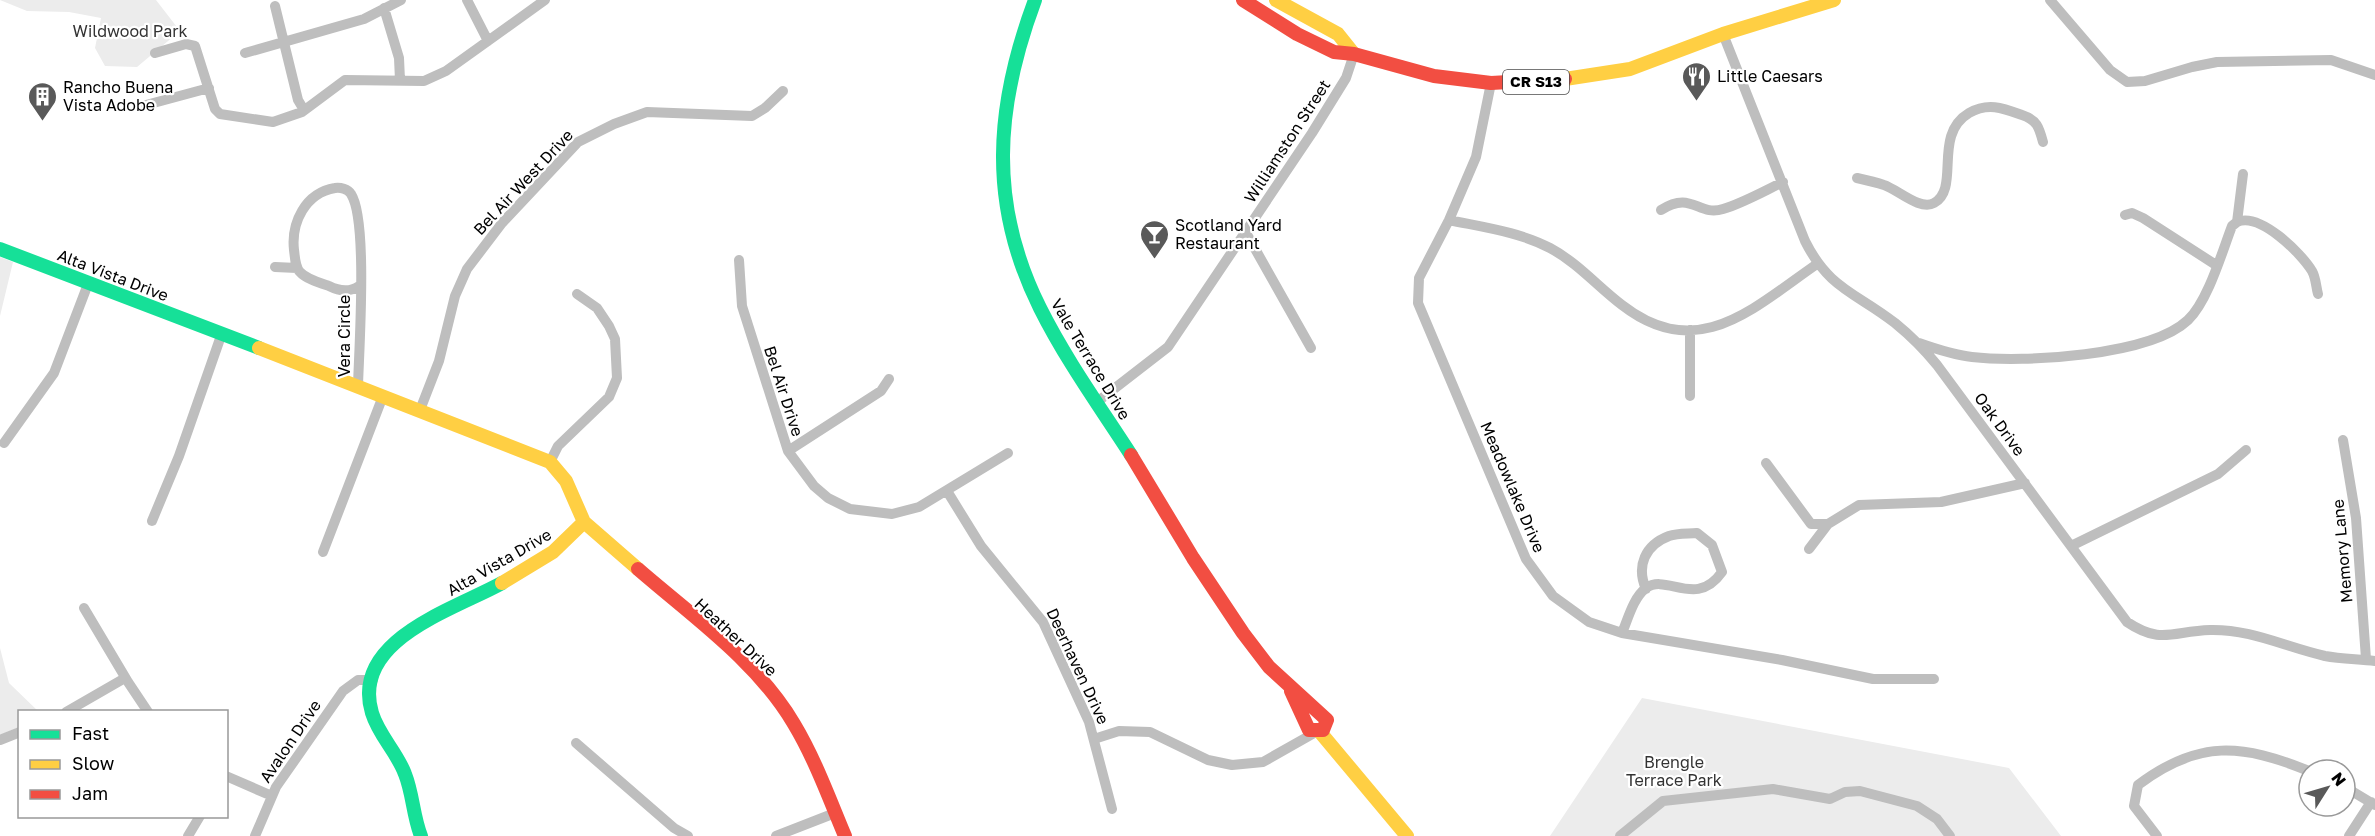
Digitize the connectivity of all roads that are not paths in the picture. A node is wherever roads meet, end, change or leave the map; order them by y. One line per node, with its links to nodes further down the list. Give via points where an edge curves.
1 (467, 0): 11 (street)
2 (545, 0): 11 (street)
3 (1035, 0): 50 (main road, Vale Terrace Drive, via 1017,46 1005,100 1002,130 1006,205 1030,287)
4 (1243, 0): 15 (main road, CR S13, via 1334,52)
5 (1276, 0): 15 (main road, via 1338,34)
6 (1834, 0): 10 (main road, CR S13)
7 (2050, 0): 16 (street, via 2110,70 2127,82 2217,62 2331,60)
8 (392, 3): 12 (street, via 364,19); 17 (street)
9 (275, 6): 12 (street)
10 (1724, 34): 18 (main road, CR S13, via 1630,69 1545,82); 26 (street, Oak Drive)
11 (488, 40): 17 (street, via 446,71 424,81)
12 (284, 42): 14 (street); 22 (street)
13 (155, 53): 19 (street, via 186,44 195,46)
14 (245, 53)
15 (1354, 54): 18 (main road, CR S13, via 1434,76); 31 (street, Williamston Street, via 1346,78)
16 (2375, 75)
17 (400, 80): 22 (street, via 345,80)
18 (1491, 83): 29 (street, Meadowlake Drive, via 1476,157)
19 (209, 88): 21 (street); 22 (street, via 220,114 273,122)
20 (783, 91): 51 (street, Bel Air West Drive, via 752,116 647,112 578,142 502,223 467,269)
21 (146, 105)
22 (304, 111)
23 (2043, 142): 25 (street, via 2039,126 2032,118 1991,106 1979,107 1955,125 1949,138 1946,181 1941,198 1933,204 1924,205 1886,186)
24 (2243, 174): 30 (street)
25 (1857, 178)
26 (1783, 182): 27 (street, via 1722,210 1683,201); 34 (street, Oak Drive)
27 (1661, 210)
28 (2125, 215): 35 (street, via 2132,213 2143,218)
29 (1449, 220): 42 (street, via 1549,247 1650,322); 69 (street, Meadowlake Drive, via 1419,278 1418,303 1526,559 1552,596 1589,622)
30 (2237, 222): 35 (street); 41 (street, via 2252,220 2296,250 2314,274)
31 (1245, 231): 45 (street); 50 (street, Williamston Street, via 1168,347)
32 (0, 249): 38 (main road, Alta Vista Drive)
33 (739, 261): 55 (street, Bel Air Drive, via 742,306)
34 (1817, 264): 42 (street, via 1738,319 1715,328); 44 (street, Oak Drive, via 1836,284)
35 (2216, 265): 44 (street, via 2202,300 2189,319 2171,332 2125,346 2064,357 2006,359 1971,357)
36 (275, 267): 37 (street, Vera Circle)
37 (297, 268): 39 (street, Vera Circle, via 301,274 335,289 354,290); 39 (street, Vera Circle, via 292,236 296,220 311,199 322,192 348,190 361,227)
38 (88, 284): 43 (main road, Alta Vista Drive); 53 (street, via 54,374)
39 (359, 286): 47 (street, Vera Circle)
40 (577, 294): 57 (street, via 597,308 609,326 615,339 617,378 609,398 558,446)
41 (2318, 294)
42 (1690, 330): 49 (street)
43 (222, 333): 47 (main road, Alta Vista Drive); 61 (street)
44 (1919, 343): 59 (street, Oak Drive)
45 (1311, 348)
46 (889, 379): 55 (street, via 881,391)
47 (358, 386): 48 (main road, Alta Vista Drive)
48 (383, 396): 51 (main road, Alta Vista Drive); 66 (street)
49 (1690, 396)
50 (1097, 402): 76 (main road, Vale Terrace Drive, via 1234,621)
51 (420, 410): 57 (main road, Alta Vista Drive)
52 (2343, 440): 70 (street, Memory Lane, via 2356,518)
53 (4, 443)
54 (2246, 450): 64 (street, via 2218,474)
55 (788, 451): 60 (street, Bel Air Drive, via 814,486 850,509 892,514 919,507)
56 (1008, 453): 60 (street, Bel Air Drive)
57 (550, 462): 62 (main road, via 566,481)
58 (1766, 464): 63 (street, via 1811,524)
59 (2025, 483): 63 (street, via 1941,502 1860,505); 64 (street, Oak Drive)
60 (946, 491): 78 (street, Deerhaven Drive, via 981,546 1043,622)
61 (152, 521)
62 (584, 522): 73 (main road, Alta Vista Drive, via 557,551 392,643); 87 (main road, Heather Drive, via 765,684 793,722)
63 (1828, 524): 65 (street)
64 (2071, 546): 70 (street, Oak Drive, via 2127,622 2143,633 2155,636 2237,630 2328,657)
65 (1809, 549)
66 (323, 552)
67 (1646, 589): 67 (street, via 1655,584 1696,591 1718,579 1722,572 1712,545 1698,533 1671,535 1657,542 1641,566 1640,576); 69 (street, via 1636,600)
68 (84, 608): 71 (street)
69 (1622, 633): 72 (street, Meadowlake Drive, via 1873,679)
70 (2370, 660)
71 (125, 678): 74 (street); 75 (street)
72 (1934, 679)
73 (373, 680): 84 (street, Avalon Drive, via 358,680 343,691); 91 (main road, Alta Vista Drive, via 372,713 406,773 412,813)
74 (68, 710)
75 (147, 710)
76 (1314, 724): 78 (street, via 1263,762 1233,765 1208,760 1150,732 1119,731); 95 (main road, Vale Terrace Drive)
77 (18, 733): 79 (street)
78 (1095, 739): 86 (street, Deerhaven Drive)
79 (0, 740)
80 (576, 743): 92 (street)
81 (2297, 766): 98 (street, via 2262,753 2234,750 2205,751 2157,771 2138,785 2134,806)
82 (228, 777): 84 (street, Avalon Drive)
83 (2357, 794): 85 (street)
84 (272, 796): 90 (street)
85 (2373, 803): 99 (street)
86 (1112, 809)
87 (835, 813): 93 (street); 94 (main road, Heather Drive)
88 (199, 818): 89 (street)
89 (188, 836)
90 (255, 836)
91 (421, 836)
92 (688, 836)
93 (776, 836)
94 (845, 836)
95 (1407, 836)
96 (1620, 836): 97 (street, via 1663,801 1773,789 1830,799 1860,791 1917,806 1937,819)
97 (1950, 836)
98 (2157, 836)
99 (2349, 836)

